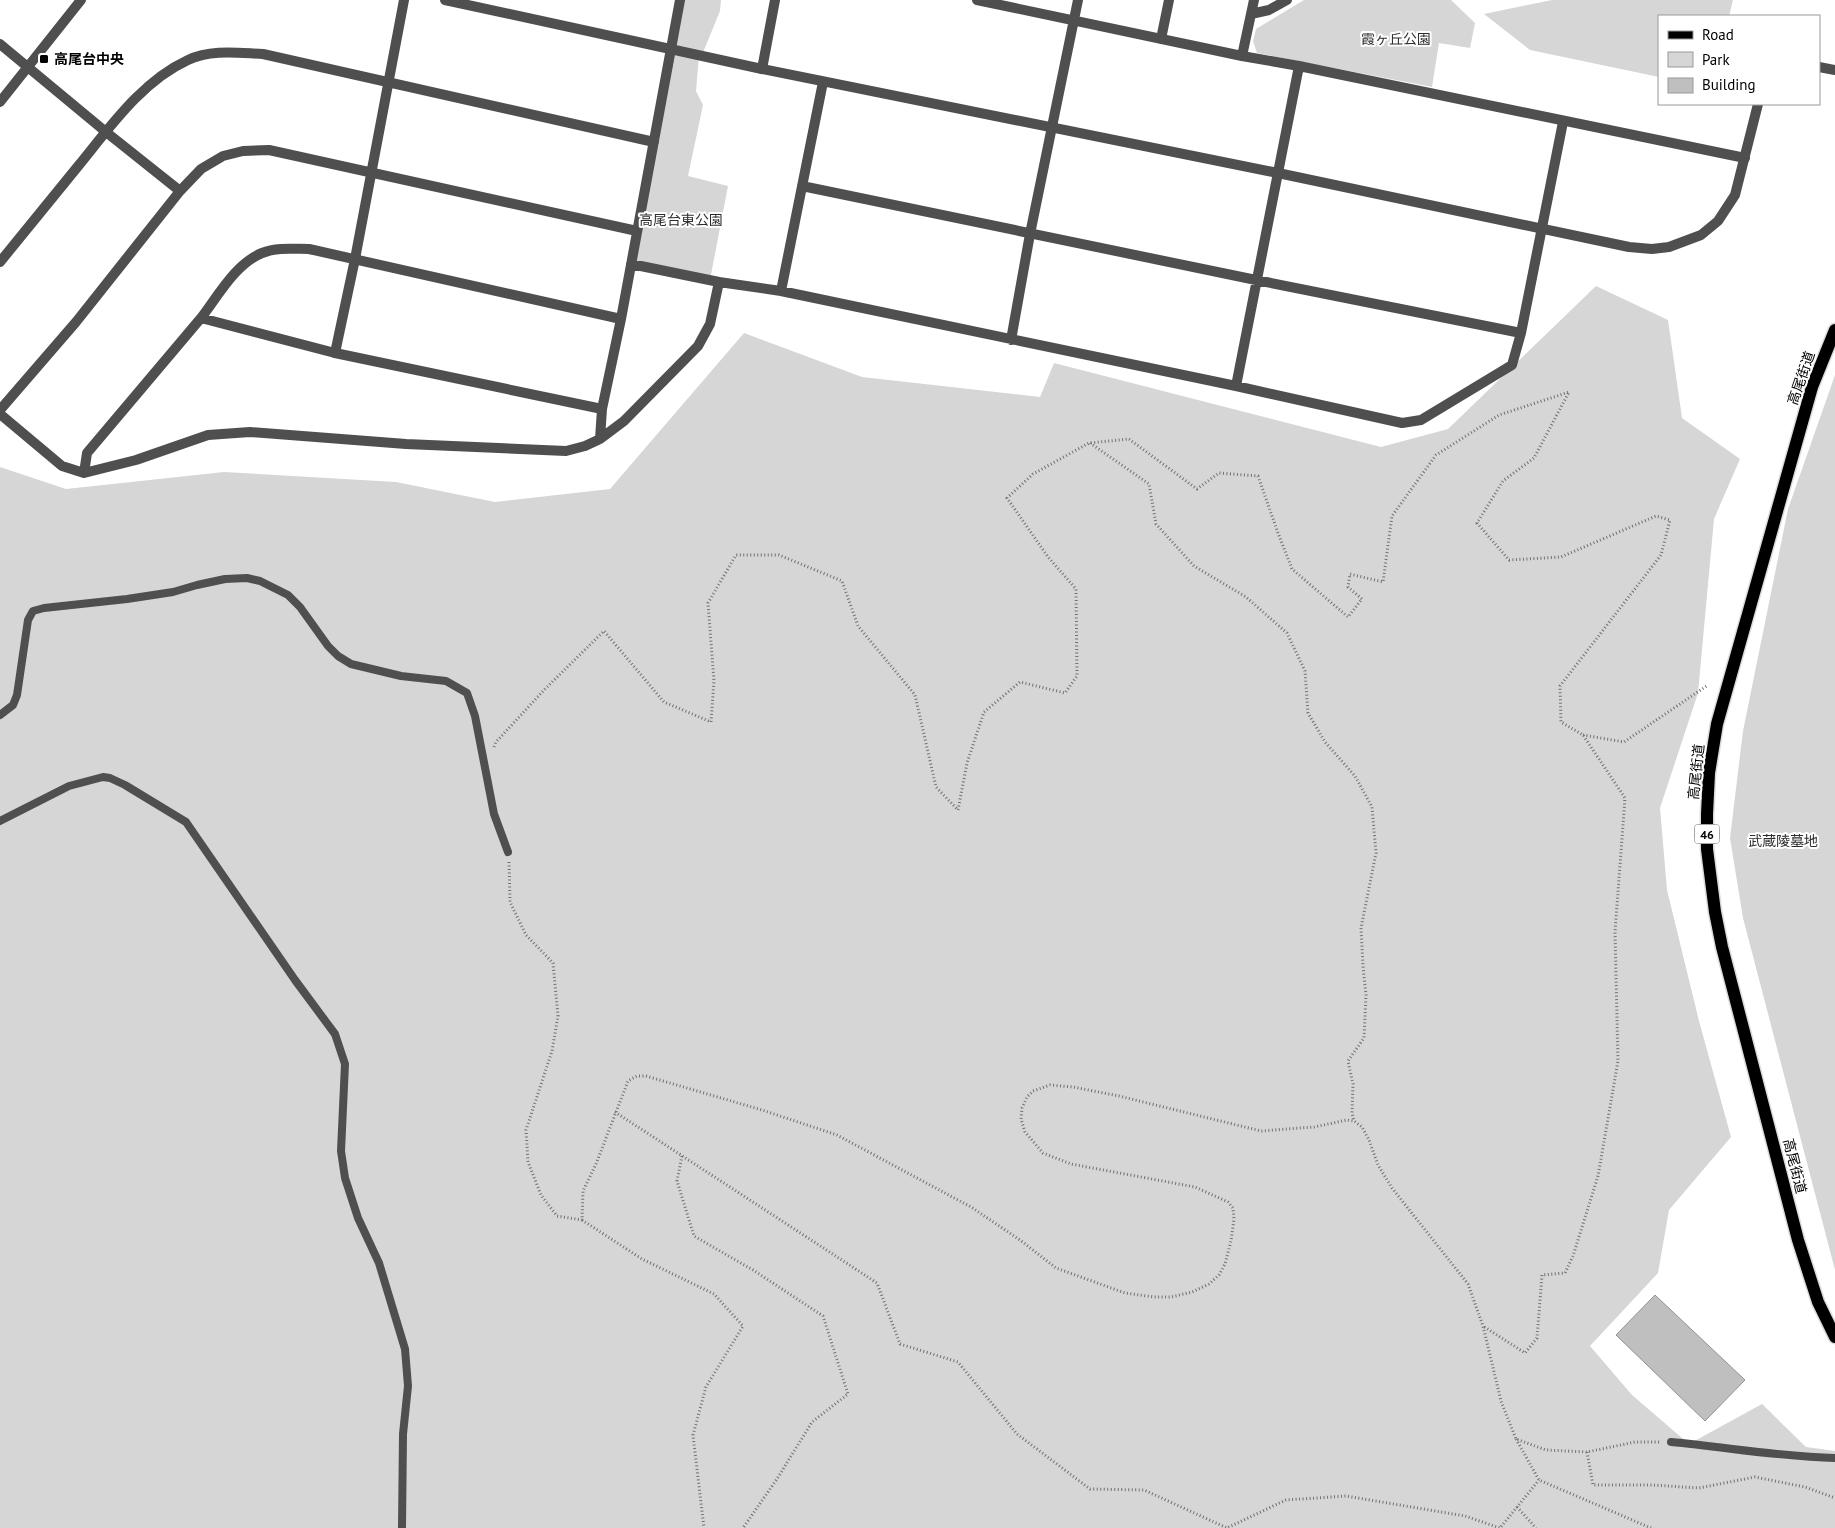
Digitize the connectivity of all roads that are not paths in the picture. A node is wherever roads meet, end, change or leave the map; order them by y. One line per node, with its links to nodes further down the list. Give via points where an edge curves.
1 (81, 0): 18 (street)
2 (404, 0): 22 (street)
3 (445, 0): 15 (street)
4 (680, 0): 15 (street)
5 (775, 0): 19 (street)
6 (977, 0): 12 (street)
7 (1078, 0): 12 (street)
8 (1169, 0): 13 (street)
9 (1254, 0): 11 (street)
10 (1287, 0): 11 (street, via 1269,10)
11 (1251, 14): 16 (street)
12 (1073, 20): 13 (street); 27 (street)
13 (1161, 39): 16 (street)
14 (0, 44): 18 (street)
15 (671, 49): 19 (street); 29 (street)
16 (1242, 56): 17 (street)
17 (1299, 66): 26 (street); 32 (street)
18 (29, 68): 24 (street); 28 (street)
19 (762, 68): 23 (street)
20 (1820, 68): 21 (street)
21 (1835, 70)
22 (389, 82): 28 (street, via 263,54 207,54 188,60 146,87); 29 (street); 31 (street)
23 (823, 82): 27 (street); 33 (street)
24 (0, 102)
25 (1758, 105): 30 (street)
26 (1563, 122): 30 (street); 35 (street)
27 (1051, 127): 32 (street); 37 (street)
28 (106, 132): 34 (street); 39 (street)
29 (654, 142): 36 (street)
30 (1745, 158): 35 (street, via 1735,195 1718,221 1701,235 1669,247 1629,247)
31 (371, 172): 34 (street, via 268,150 242,151 223,156 201,170); 36 (street); 38 (street)
32 (1278, 173): 35 (street); 41 (street)
33 (802, 186): 37 (street); 43 (street)
34 (180, 191): 52 (street, via 76,322)
35 (1542, 228): 47 (street)
36 (637, 231): 40 (street)
37 (1030, 234): 41 (street); 48 (street)
38 (355, 259): 44 (street, via 309,249 286,248 263,253 236,272); 45 (street); 49 (street)
39 (0, 262)
40 (631, 264): 42 (street); 45 (street)
41 (1256, 280): 47 (street); 50 (street)
42 (719, 282): 43 (street); 54 (street, via 710,324 698,346 624,421)
43 (781, 291): 48 (street)
44 (201, 318): 49 (street); 55 (street, via 87,453)
45 (621, 319): 51 (street)
46 (1835, 330): 59 (main road, 高尾街道 / 46, via 1812,387 1717,724 1709,772 1707,814 1710,879 1722,947 1798,1240 1818,1302)
47 (1521, 333): 50 (street, via 1512,365 1421,420 1402,423)
48 (1011, 340): 50 (street)
49 (336, 352): 51 (street)
50 (1236, 386)
51 (602, 409): 54 (street)
52 (0, 410)
53 (0, 414): 55 (street, via 62,466)
54 (600, 439): 55 (street, via 566,451 232,432 208,435 136,460)
55 (84, 473)
56 (0, 715): 58 (lane, via 13,705 28,620 33,611 173,592 225,579 260,580 288,595 328,646 352,664 401,676 446,681 467,693 475,716 494,814)
57 (0, 821): 62 (lane, via 69,786 103,777 125,786 186,822 334,1034 345,1064 341,1151 345,1178 358,1218 379,1263 405,1350 408,1386 403,1434)
58 (508, 852)
59 (1835, 1337)
60 (1672, 1442): 61 (lane, via 1797,1457)
61 (1835, 1458)
62 (402, 1528)

